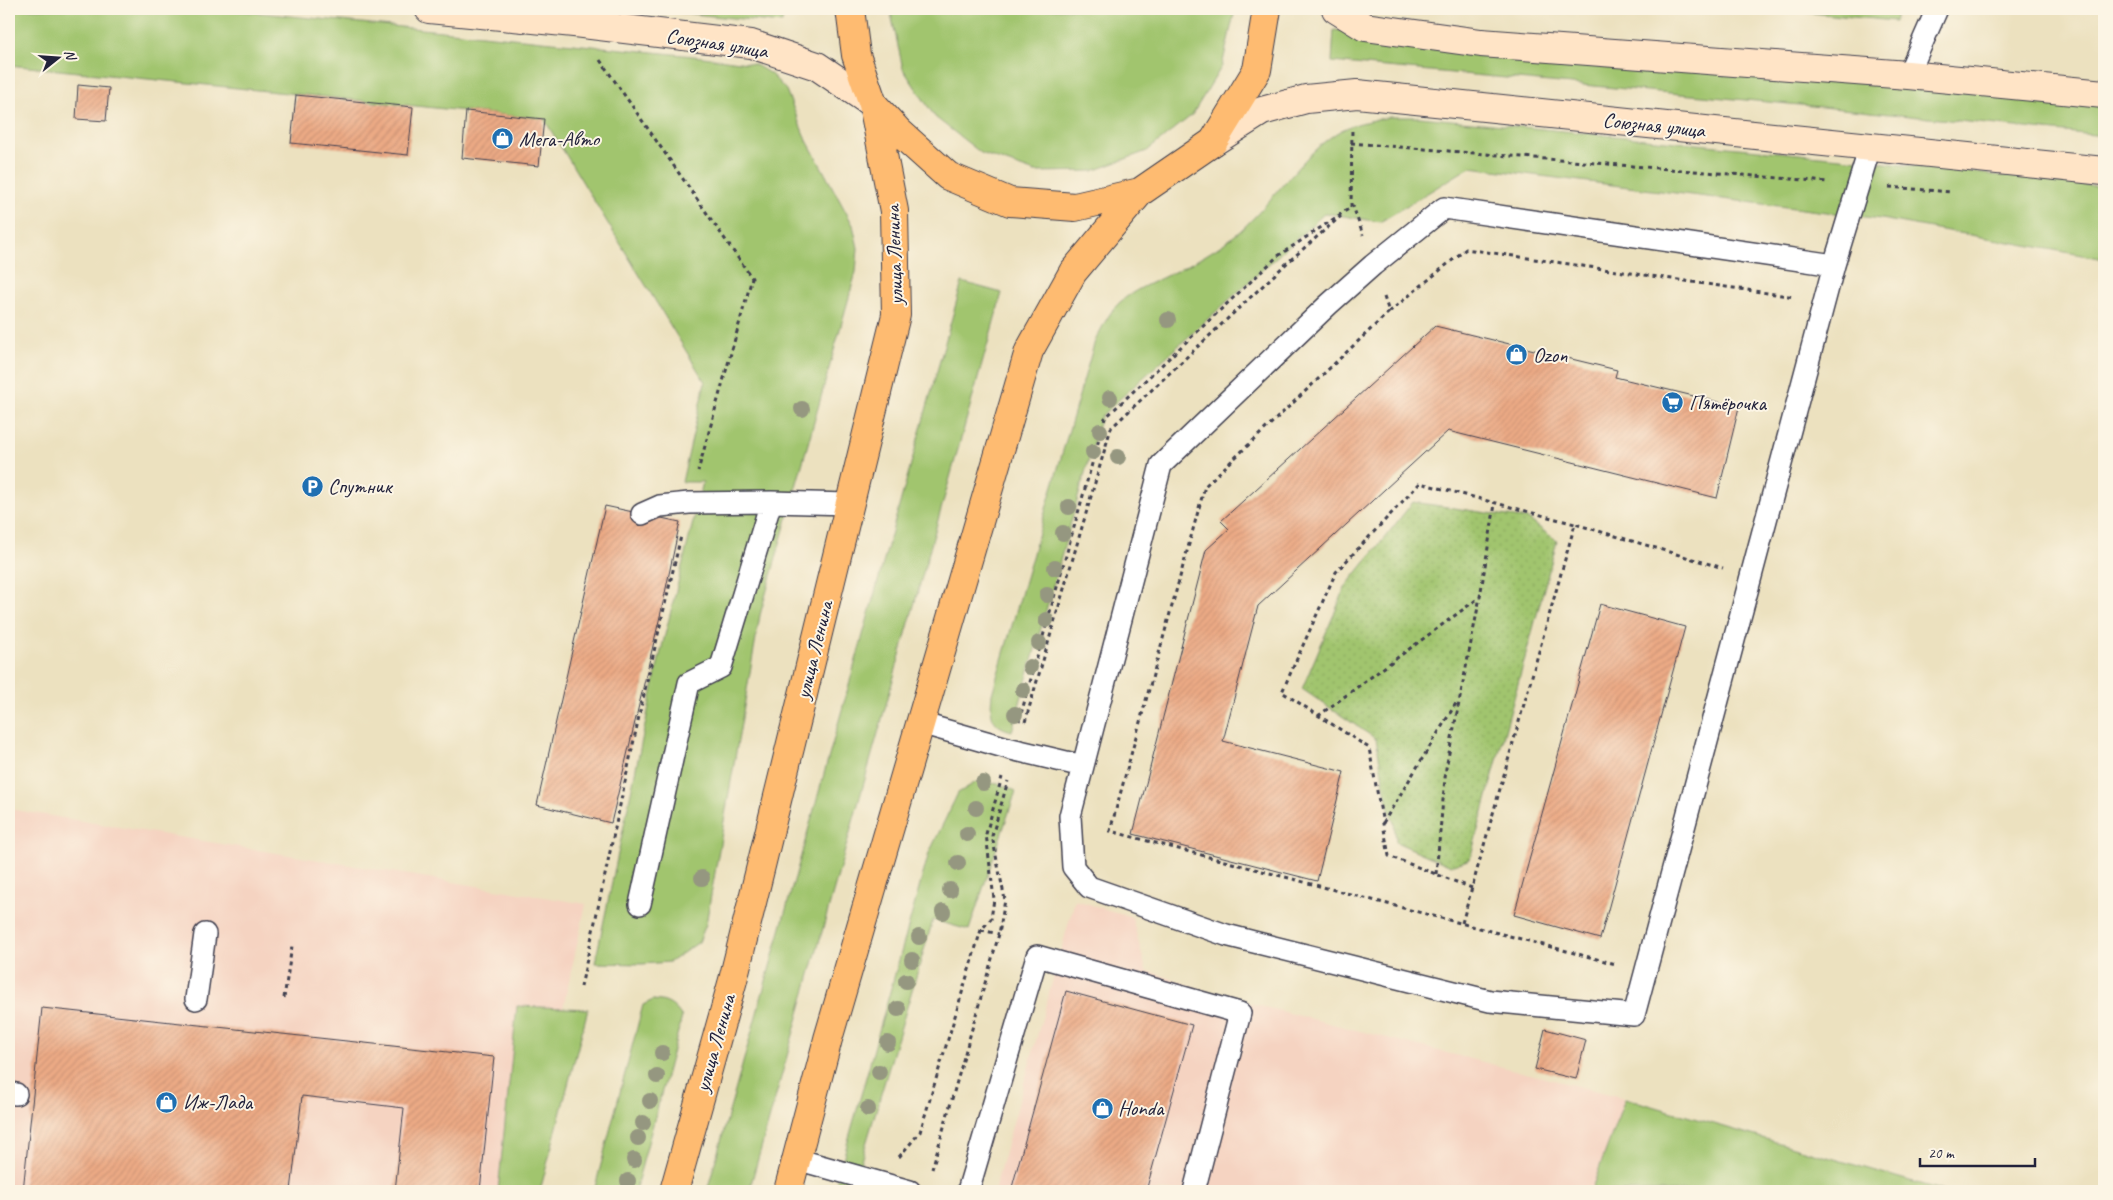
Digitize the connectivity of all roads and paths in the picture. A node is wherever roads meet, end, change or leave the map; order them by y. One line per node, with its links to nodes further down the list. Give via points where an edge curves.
1 (429, 9): 6 (main road, Союзная улица)
2 (850, 9): 10 (main road, via 856,55)
3 (1267, 9): 11 (main road, via 1257,70)
4 (1336, 9): 7 (main road, via 1365,27 1481,43)
5 (1937, 9): 7 (lane)
6 (574, 23): 10 (main road, Союзная улица, via 752,44 817,66); 23 (path, via 752,278)
7 (1908, 75): 9 (main road)
8 (1356, 94): 11 (main road, Союзная улица, via 1306,99 1262,111); 12 (path); 13 (main road, Союзная улица)
9 (2104, 94)
10 (873, 104): 16 (main road, via 898,132 948,176 1010,202 1075,207); 24 (main road, улица Ленина, via 894,211 896,315)
11 (1213, 142): 16 (main road)
12 (1351, 143): 15 (path); 17 (path)
13 (1870, 147): 14 (main road, Союзная улица); 15 (lane)
14 (2104, 171)
15 (1858, 185): 19 (lane)
16 (1140, 192): 32 (main road, via 1073,272 1029,351)
17 (1353, 206): 18 (path); 33 (path, via 1287,263 1111,428); 33 (path, via 1278,256 1105,418)
18 (1373, 265): 19 (lane, via 1444,208); 21 (path); 34 (lane, via 1160,465)
19 (1834, 265): 20 (lane)
20 (1824, 302): 21 (path, via 1466,249); 28 (lane)
21 (1389, 312): 39 (path, via 1205,486 1110,831)
22 (771, 502): 23 (lane); 24 (lane); 38 (lane, via 721,667 689,683)
23 (689, 503): 26 (lane, via 660,506); 45 (path)
24 (849, 504): 51 (main road, улица Ленина, via 733,980)
25 (1495, 504): 27 (path); 29 (path); 31 (path, via 1420,484 1336,572 1282,692)
26 (642, 514)
27 (1574, 524): 28 (path); 37 (path)
28 (1751, 577): 44 (lane)
29 (1480, 597): 30 (path); 31 (path)
30 (1460, 697): 35 (path); 36 (path, via 1446,768)
31 (1318, 716): 35 (path, via 1369,748)
32 (920, 723): 33 (lane); 48 (main road)
33 (1014, 750): 34 (lane); 40 (path, via 986,834 994,899 991,920); 42 (path, via 992,836 1004,900)
34 (1083, 766): 44 (lane, via 1070,816 1073,866 1089,886 1226,935 1490,1001 1634,1016)
35 (1383, 823): 36 (path, via 1389,856)
36 (1436, 874): 37 (path)
37 (1472, 888): 39 (path)
38 (640, 904)
39 (1462, 923): 44 (path)
40 (981, 930): 42 (path); 50 (path, via 920,1132)
41 (205, 934): 47 (lane)
42 (999, 934): 49 (path)
43 (292, 946): 46 (path)
44 (1646, 972)
45 (581, 986)
46 (284, 998)
47 (196, 999)
48 (796, 1159): 50 (lane); 52 (main road)
49 (931, 1172)
50 (877, 1182): 53 (lane)
51 (674, 1191)
52 (788, 1191)
53 (910, 1191)
54 (968, 1191): 55 (lane, via 1037,956 1240,1013)
55 (1194, 1191)

